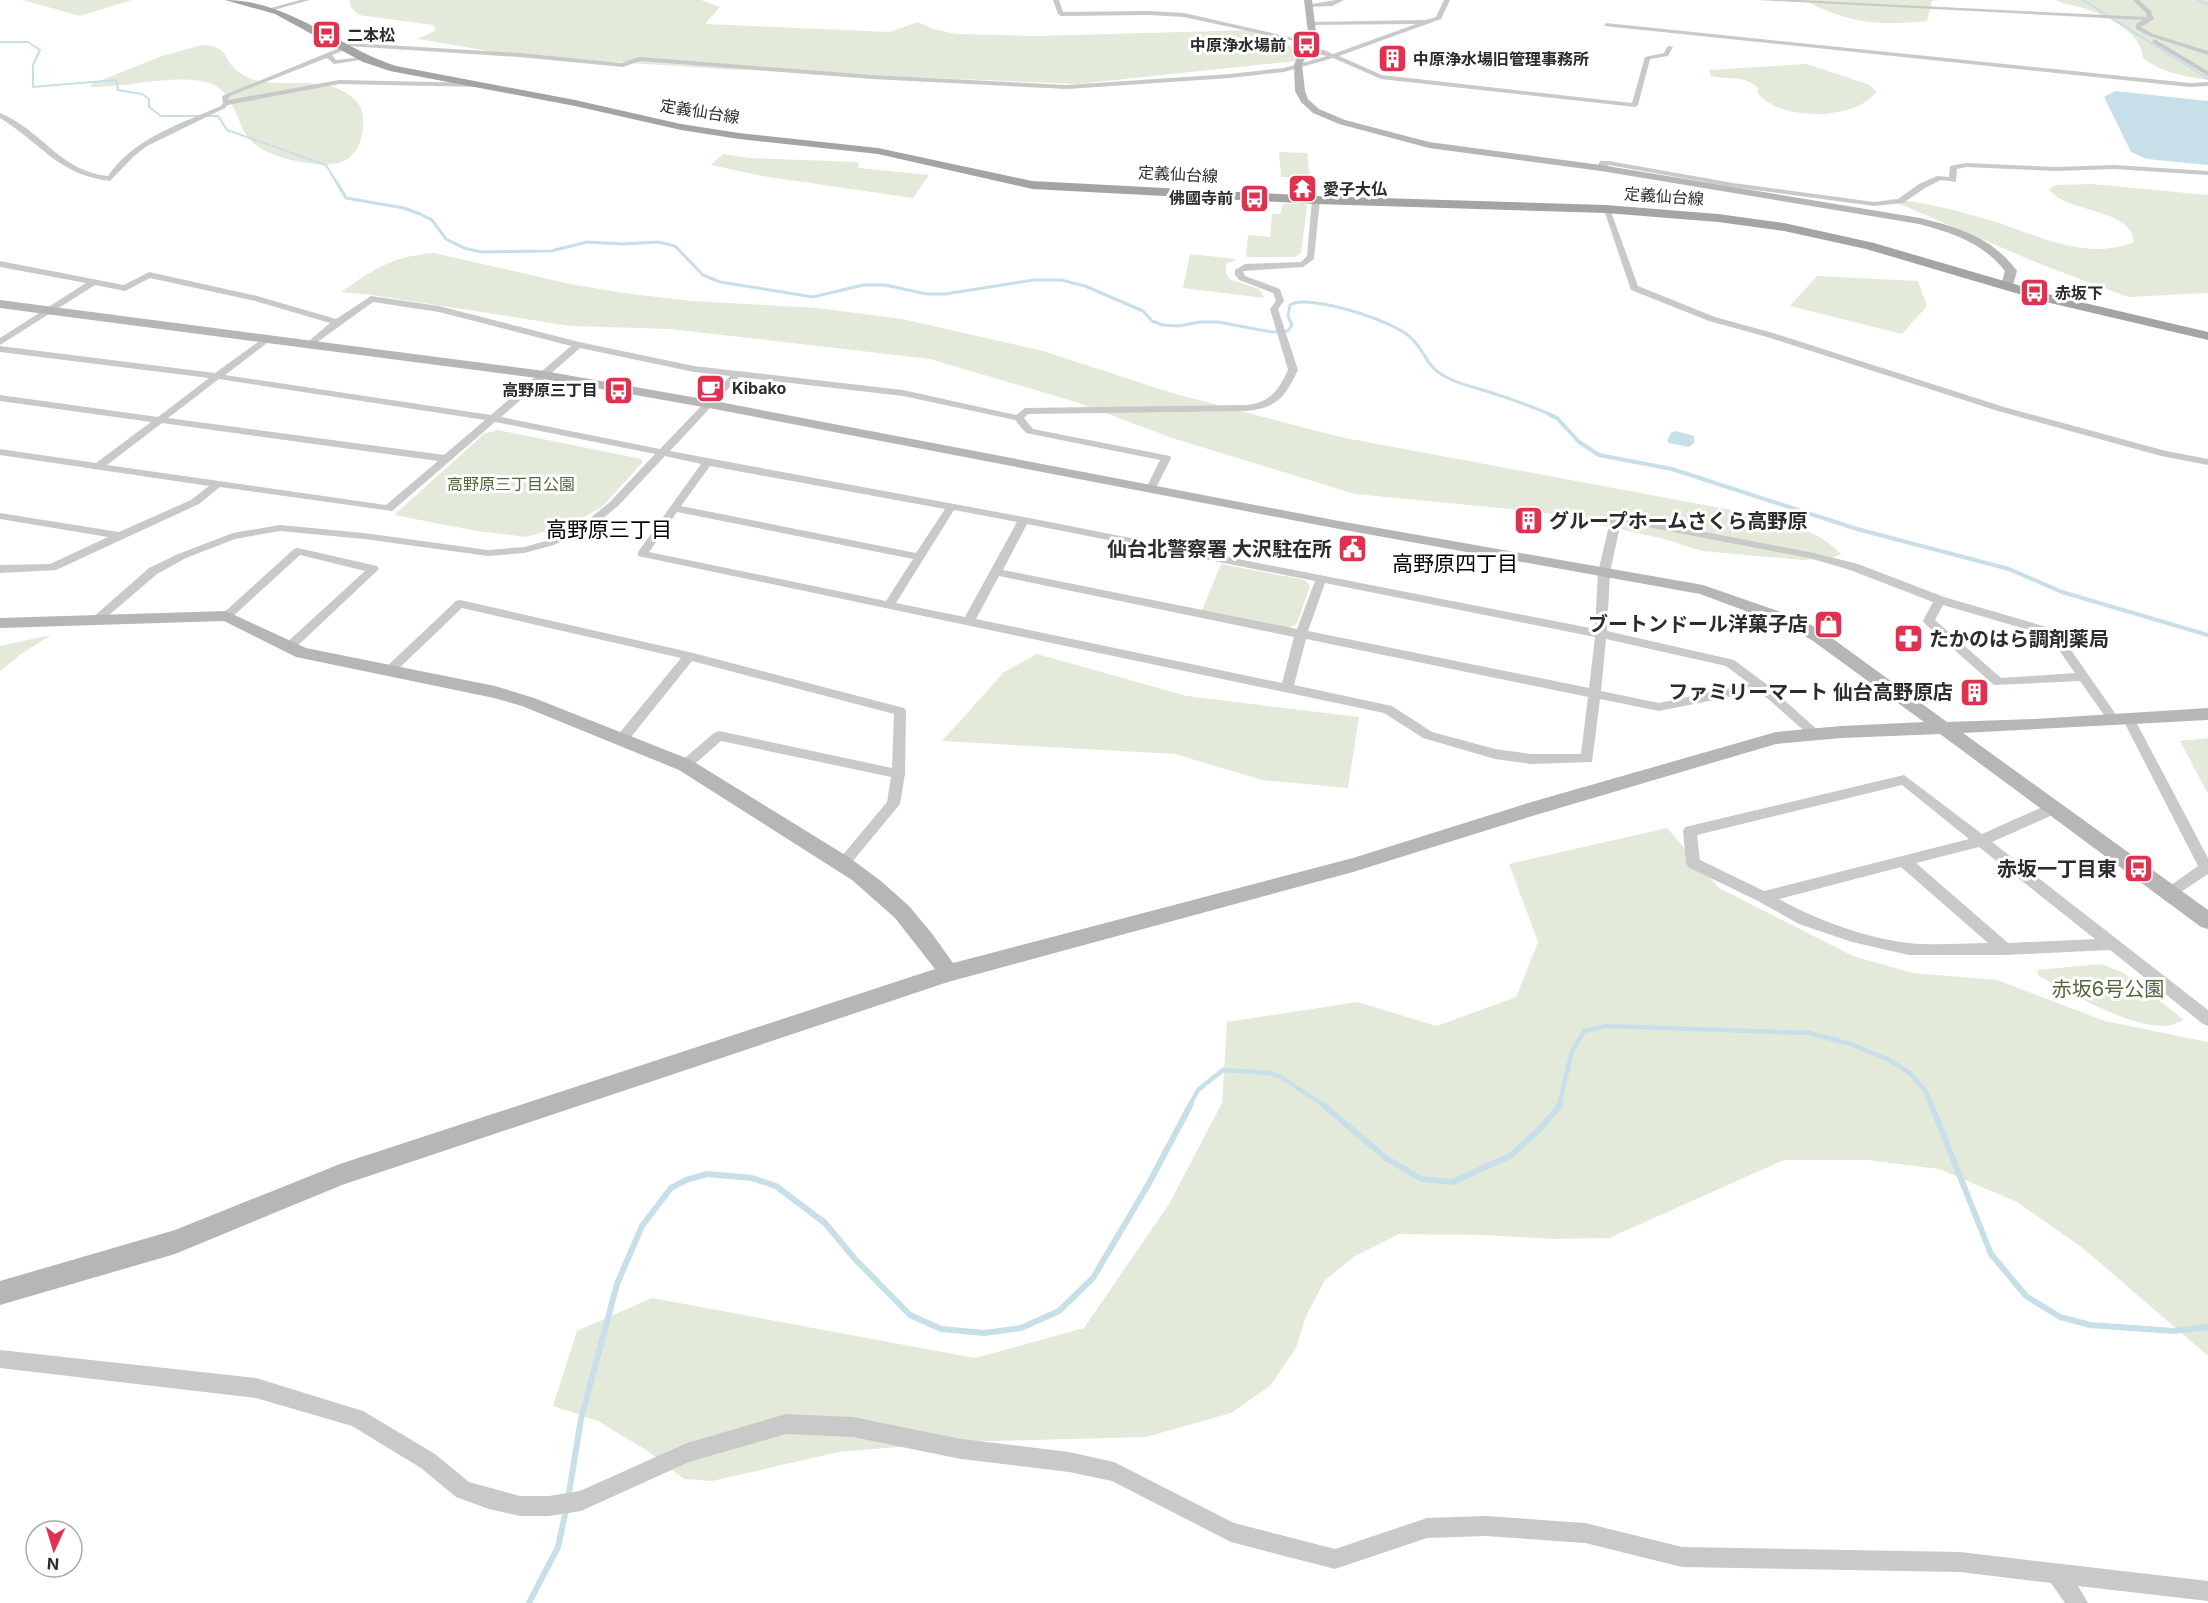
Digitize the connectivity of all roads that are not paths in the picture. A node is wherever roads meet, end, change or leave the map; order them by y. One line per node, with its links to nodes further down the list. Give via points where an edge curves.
1 (230, 0): 9 (main road, 定義仙台線)
2 (303, 0): 9 (street)
3 (1056, 0): 16 (street, via 1061,14 1184,15)
4 (1341, 0): 8 (street, via 1332,4)
5 (1447, 0): 11 (street, via 1439,18)
6 (1761, 0): 10 (street)
7 (2136, 0): 10 (street)
8 (1308, 3): 12 (street)
9 (270, 9): 15 (main road, 定義仙台線)
10 (2151, 19): 14 (street, via 2137,26)
11 (1427, 22): 12 (street); 19 (street)
12 (1310, 23): 16 (street)
13 (1606, 26): 24 (street)
14 (2151, 35): 18 (street); 23 (street, via 2166,50)
15 (341, 46): 20 (street); 21 (main road, 定義仙台線); 22 (street, via 623,65 639,59 1054,87 1230,76)
16 (1307, 46): 19 (street); 22 (street)
17 (1671, 47): 19 (street, via 1666,55 1647,58 1635,105 1381,77)
18 (2208, 53)
19 (1333, 56): 22 (street)
20 (332, 59): 21 (street); 26 (street, via 276,81); 27 (street, via 287,70 230,93 224,98)
21 (364, 59): 25 (main road, 定義仙台線, via 402,71)
22 (1298, 65): 29 (street, via 1304,100 1316,111 1342,122 1429,145)
23 (2208, 74)
24 (2208, 84)
25 (486, 85): 26 (street, via 339,82); 31 (main road, 定義仙台線, via 681,127 878,151 1032,184)
26 (298, 90): 27 (street)
27 (226, 103): 28 (street, via 148,144 124,162 110,179 64,165)
28 (0, 115)
29 (1601, 168): 30 (street, via 1603,163 1609,163 1740,187 1874,204 1900,201 1940,178 1953,180 1953,168 1966,165); 35 (street, via 1951,229 1994,249 2012,271)
30 (2208, 173)
31 (1316, 200): 32 (main road, 定義仙台線); 50 (street, via 1311,257 1302,264 1239,270 1242,278 1277,291 1280,301 1274,309 1293,370 1284,389 1268,406 1024,411)
32 (1606, 209): 35 (main road, 定義仙台線, via 1784,227 1869,246); 57 (street, via 1634,288 1649,296 2050,424)
33 (0, 264): 34 (street)
34 (93, 282): 37 (street); 38 (street, via 125,288 149,275)
35 (2007, 285): 39 (main road, 定義仙台線)
36 (0, 304): 37 (street)
37 (50, 310): 40 (street); 41 (street)
38 (337, 322): 42 (street); 43 (street, via 371,299 439,309)
39 (2208, 337)
40 (268, 338): 42 (street); 47 (street)
41 (0, 342)
42 (312, 344): 45 (street)
43 (578, 345): 45 (street); 46 (street)
44 (0, 349): 47 (street)
45 (544, 375): 49 (street); 51 (street)
46 (736, 375): 49 (street); 50 (street, via 903,393)
47 (215, 376): 51 (street); 52 (street)
48 (0, 398): 52 (street)
49 (709, 404): 54 (street); 60 (street)
50 (1018, 417): 60 (street, via 1030,431 1166,458)
51 (492, 418): 54 (street); 55 (street)
52 (162, 419): 55 (street); 58 (street)
53 (0, 452): 58 (street)
54 (663, 454): 56 (street); 74 (street, via 587,526 550,543 488,553 280,528 256,532 233,536 153,571)
55 (447, 459): 59 (street, via 388,509)
56 (707, 462): 61 (street); 62 (street)
57 (2208, 462)
58 (97, 466): 59 (street)
59 (216, 485): 65 (street, via 195,502)
60 (1151, 488): 69 (street)
61 (951, 507): 64 (street); 66 (street)
62 (676, 508): 66 (street); 72 (street, via 642,554)
63 (0, 516): 65 (street)
64 (1024, 520): 68 (street); 70 (street)
65 (120, 536): 67 (street, via 51,567)
66 (919, 557): 72 (street)
67 (0, 570)
68 (997, 572): 75 (street); 77 (street)
69 (1604, 572): 71 (street, via 1616,518 1810,555 1854,567); 78 (street); 88 (street, via 1703,590 1795,623)
70 (1321, 579): 77 (street); 78 (street)
71 (1940, 600): 82 (street, via 2053,633); 82 (street, via 1929,621 1998,682)
72 (890, 604): 75 (street)
73 (226, 616): 74 (street); 79 (street); 79 (street, via 298,551 372,569)
74 (97, 619): 76 (street)
75 (969, 621): 84 (street)
76 (0, 622)
77 (1302, 634): 84 (street); 85 (street)
78 (1601, 634): 83 (street, via 1730,663); 85 (street)
79 (288, 648): 81 (street)
80 (689, 656): 81 (street, via 460,604); 90 (street); 92 (street, via 900,711)
81 (388, 672): 90 (street, via 495,692)
82 (2083, 677): 87 (street)
83 (1761, 686): 85 (street, via 1659,707); 89 (street)
84 (1287, 688): 85 (street, via 1388,709 1428,735 1495,754 1531,759 1587,759)
85 (1595, 693)
86 (2208, 714): 87 (street)
87 (2120, 718): 88 (street); 97 (street, via 2206,868)
88 (1946, 728): 89 (street); 93 (street)
89 (1815, 733): 102 (street, via 1776,738 1353,865)
90 (622, 739): 91 (street)
91 (685, 765): 92 (street, via 719,736); 96 (street)
92 (898, 774): 96 (street, via 893,804)
93 (2052, 809): 94 (street); 97 (street)
94 (1980, 841): 95 (street); 98 (street, via 1904,780 1690,831 1693,864); 100 (street)
95 (1903, 860): 98 (street); 101 (street)
96 (843, 863): 102 (street, via 909,917)
97 (2169, 894): 99 (street)
98 (1763, 897): 101 (street, via 1804,920 1909,949)
99 (2208, 921)
100 (2115, 944): 101 (street); 103 (street)
101 (2005, 949)
102 (948, 973): 104 (street, via 340,1175 174,1242)
103 (2208, 1018)
104 (0, 1293)
105 (0, 1359): 106 (street, via 256,1388 356,1418 428,1461 463,1490 520,1506 576,1502 687,1453 786,1424 853,1427 961,1449 1070,1462 1114,1472 1231,1532 1335,1559 1427,1528 1486,1526 1585,1533 1683,1557 1960,1562)
106 (2057, 1574): 107 (street); 108 (street)
107 (2208, 1591)
108 (2077, 1603)

